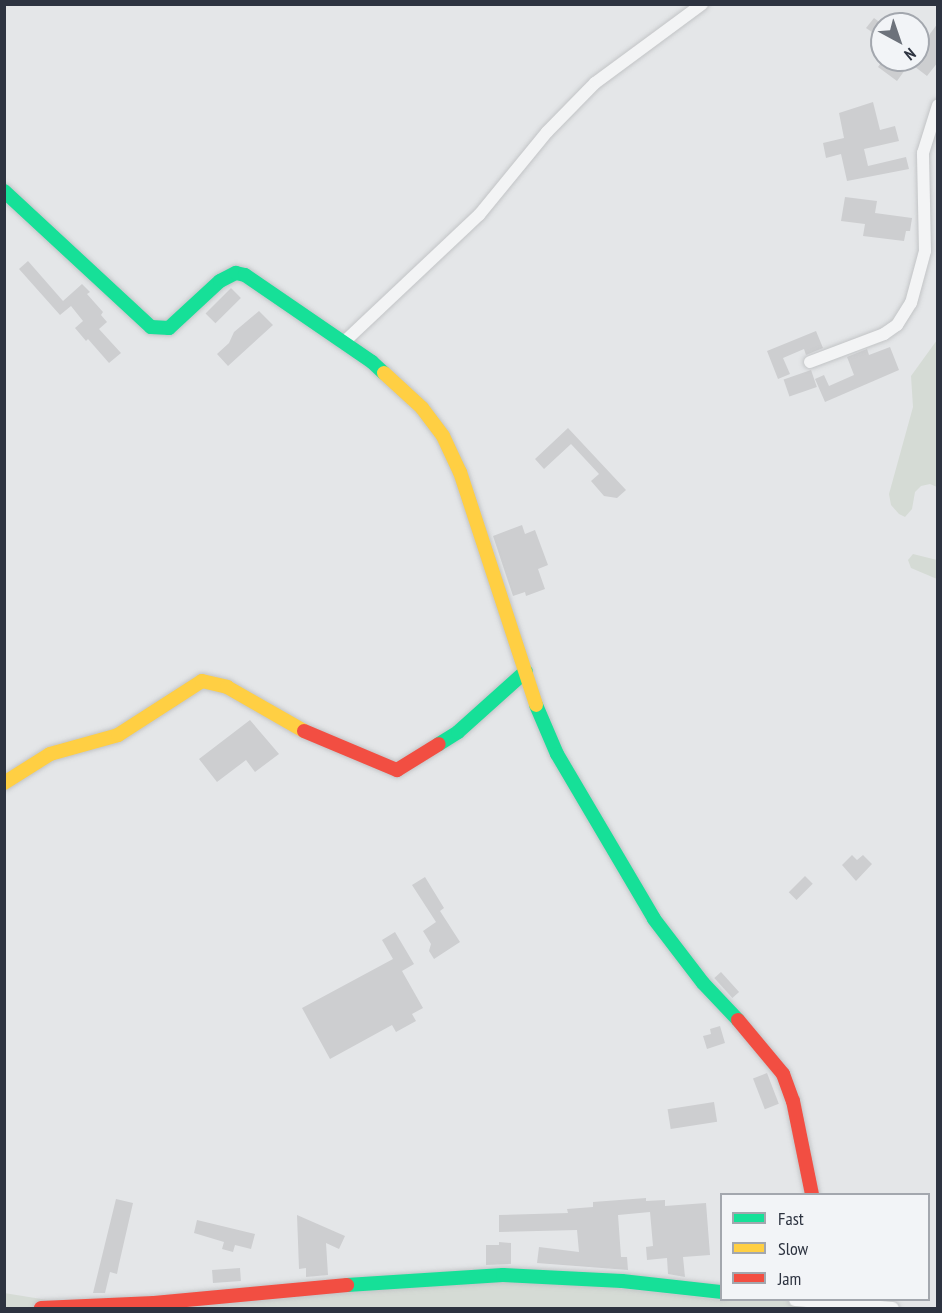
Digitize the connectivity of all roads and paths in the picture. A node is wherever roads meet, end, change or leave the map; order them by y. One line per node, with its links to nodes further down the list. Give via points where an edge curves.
1 (702, 4): 4 (street, via 595,82 547,132 479,214)
2 (938, 105): 5 (street, via 923,153 925,251 911,303 897,325 884,334)
3 (4, 191): 4 (street, via 151,327 162,330 177,324 220,281 236,273 245,275)
4 (343, 343): 6 (street, via 401,386 443,436 460,472)
5 (810, 362)
6 (526, 671): 7 (street, via 459,732 397,770 302,730 227,687 202,681 137,726 50,754); 8 (street, via 557,754 654,919 703,983 758,1041 783,1074 793,1101)
7 (4, 783)
8 (812, 1193)
9 (720, 1292): 11 (street, via 622,1281 503,1275 353,1284 154,1303)
10 (813, 1303): 12 (street)
11 (41, 1308)
12 (893, 1308)

